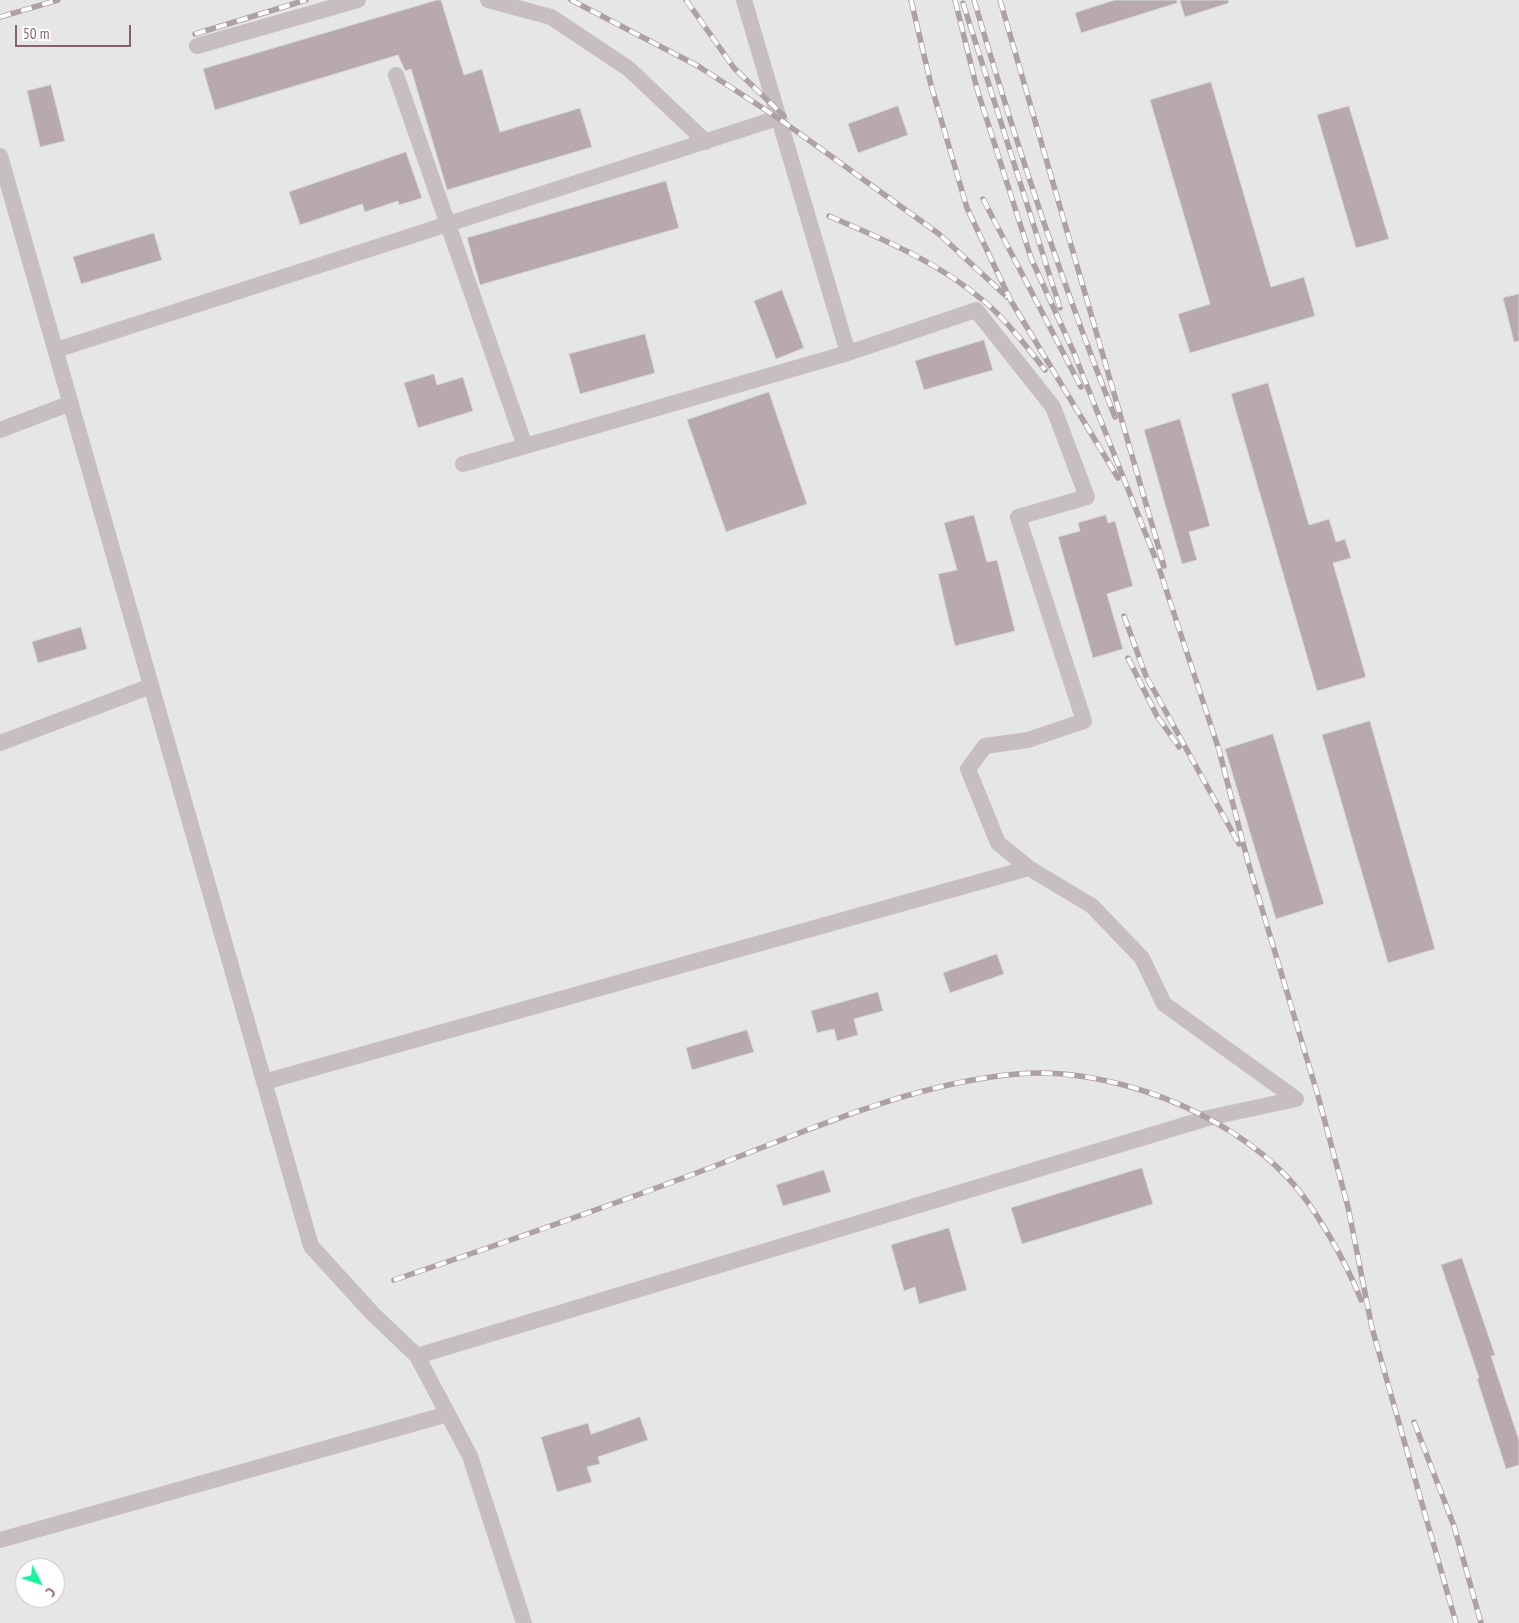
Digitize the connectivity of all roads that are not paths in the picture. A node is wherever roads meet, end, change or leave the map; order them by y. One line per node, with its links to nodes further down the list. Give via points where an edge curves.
1 (358, 0): 4 (lane)
2 (488, 0): 7 (lane, via 551,17 629,69)
3 (744, 0): 6 (lane)
4 (197, 46)
5 (396, 75): 9 (lane)
6 (778, 118): 7 (lane); 11 (lane)
7 (706, 142): 9 (lane)
8 (0, 156): 10 (lane)
9 (448, 225): 10 (lane); 14 (lane)
10 (56, 350): 12 (lane)
11 (848, 353): 14 (lane); 18 (lane, via 976,310 1053,407 1084,486 1087,497 1018,517 1084,721 1028,740 985,746 968,769 998,843)
12 (71, 403): 13 (lane); 16 (lane)
13 (0, 430)
14 (526, 446): 15 (lane)
15 (463, 464)
16 (152, 686): 17 (lane); 19 (lane)
17 (0, 743)
18 (1030, 868): 19 (lane); 20 (lane, via 1092,906 1142,958 1164,1004 1296,1099 1208,1118)
19 (264, 1082): 20 (lane, via 311,1246 372,1313)
20 (417, 1356): 21 (lane)
21 (448, 1414): 22 (lane); 23 (lane, via 470,1456)
22 (0, 1540)
23 (524, 1623)

